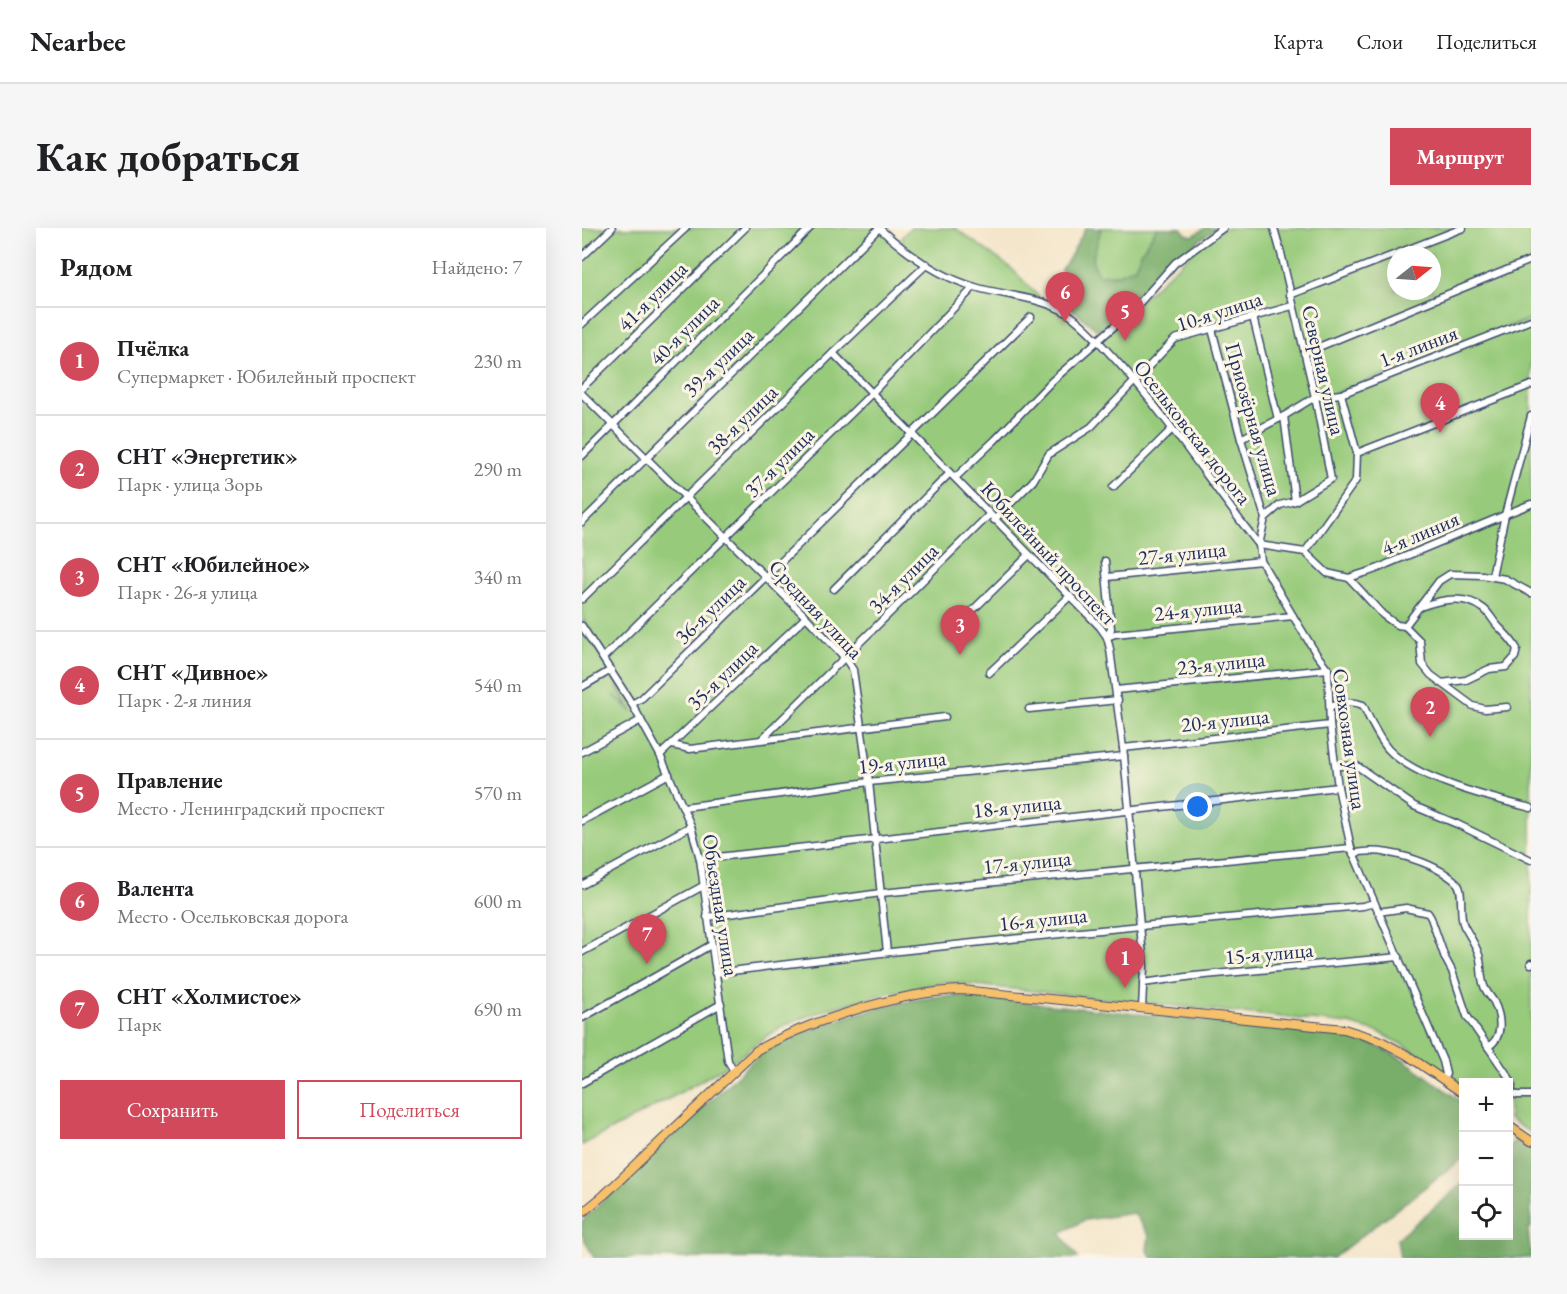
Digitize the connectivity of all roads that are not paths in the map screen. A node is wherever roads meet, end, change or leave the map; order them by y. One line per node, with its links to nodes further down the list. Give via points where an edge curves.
1 (612, 228): 9 (street)
2 (686, 228): 18 (street)
3 (745, 228): 25 (street, 41-я улица)
4 (810, 228): 32 (street, 40-я улица)
5 (879, 228): 11 (street, Осельковская дорога); 38 (street, 39-я улица)
6 (1223, 228): 20 (street, via 1175,263 1135,308)
7 (1274, 228): 13 (street, Северная улица)
8 (1463, 228): 13 (street)
9 (582, 257)
10 (1531, 260): 22 (street)
11 (927, 264): 12 (street, Осельковская дорога); 21 (street, 38-я улица)
12 (974, 287): 20 (street, Осельковская дорога, via 1065,312); 27 (street, 37-я улица)
13 (1290, 295): 14 (street, Северная улица)
14 (1292, 306): 16 (street, 10-я улица); 22 (street, Северная улица)
15 (1031, 317): 34 (street, 36-я улица)
16 (1253, 317): 19 (street, 10-я улица); 31 (street)
17 (1531, 320): 28 (street, 1-я линия)
18 (582, 324)
19 (1212, 329): 23 (street, 10-я улица, via 1175,339); 35 (street, Приозёрная улица)
20 (1097, 340): 23 (street, Осельковская дорога); 39 (street, via 995,440)
21 (832, 353): 27 (street, Юбилейный проспект); 41 (street, 38-я улица)
22 (1304, 353): 29 (street, Северная улица)
23 (1136, 382): 33 (street, Осельковская дорога); 45 (street, 10-я улица, via 1091,427 1049,454 1033,482)
24 (1531, 385): 36 (street)
25 (582, 388)
26 (582, 394): 32 (street, Средняя улица)
27 (871, 394): 34 (street, Юбилейный проспект); 48 (street, 37-я улица)
28 (1341, 394): 29 (street, 1-я линия); 36 (street)
29 (1315, 397): 31 (street); 42 (street, Северная улица, via 1331,479)
30 (1531, 416): 44 (street)
31 (1281, 417): 35 (street); 42 (street)
32 (612, 425): 37 (street, 40-я улица); 38 (street, Средняя улица)
33 (1171, 429): 40 (street); 49 (street, Осельковская дорога)
34 (912, 435): 39 (street, Юбилейный проспект); 55 (street, 36-я улица)
35 (1241, 439): 46 (street, Приозёрная улица)
36 (1357, 453): 50 (street, via 1356,480)
37 (582, 456)
38 (644, 458): 41 (street, Средняя улица); 47 (street, 39-я улица)
39 (952, 475): 45 (street, Юбилейный проспект); 58 (street)
40 (1113, 487)
41 (685, 497): 48 (street, Средняя улица); 61 (street, 38-я улица)
42 (1295, 501): 46 (street, via 1280,505)
43 (1531, 504): 44 (street, 4-я линия)
44 (1505, 515): 54 (street); 57 (street, 4-я линия, via 1378,570)
45 (992, 517): 51 (street, Юбилейный проспект); 70 (street, 34-я улица)
46 (1265, 518): 49 (street)
47 (582, 522)
48 (726, 538): 55 (street, Средняя улица); 69 (street, 37-я улица)
49 (1259, 545): 50 (street); 53 (street, Совхозная улица)
50 (1305, 552): 57 (street, via 1327,573)
51 (1028, 556): 60 (street, Юбилейный проспект); 63 (street)
52 (1105, 561): 56 (street)
53 (1261, 561): 56 (street, 27-я улица); 64 (street, Совхозная улица)
54 (1492, 576): 59 (street); 62 (street, via 1450,574 1439,581)
55 (766, 577): 65 (street, Средняя улица); 78 (street, 36-я улица)
56 (1107, 577): 68 (street, via 1111,629)
57 (1348, 578): 67 (street, via 1383,615)
58 (834, 589)
59 (1531, 593)
60 (1070, 596): 68 (street, Юбилейный проспект); 73 (street)
61 (582, 599)
62 (1420, 607): 67 (street); 74 (street, via 1461,598 1473,602 1511,637 1517,649 1506,667 1489,669 1466,680)
63 (972, 611)
64 (1293, 616): 68 (street, 24-я улица); 71 (street, Совхозная улица)
65 (806, 617): 70 (street, Средняя улица); 87 (street, 35-я улица)
66 (582, 626): 69 (street, Объездная улица)
67 (1405, 626): 74 (street, via 1420,641 1422,664)
68 (1107, 637): 76 (street, Юбилейный проспект)
69 (604, 657): 72 (street, Объездная улица)
70 (845, 658): 85 (street, Средняя улица, via 853,670); 86 (street, 34-я улица)
71 (1328, 669): 76 (street, 23-я улица); 79 (street, Совхозная улица)
72 (611, 670): 75 (street); 78 (street, Объездная улица)
73 (989, 673)
74 (1441, 683): 80 (street, via 1473,706)
75 (582, 687)
76 (1116, 690): 77 (street, Юбилейный проспект)
77 (1118, 700): 81 (street); 88 (street, Юбилейный проспект)
78 (632, 704): 83 (street, Объездная улица)
79 (1330, 707): 84 (street, Совхозная улица); 97 (street, via 1354,701 1363,705 1379,738 1403,763)
80 (1507, 707)
81 (1029, 709)
82 (945, 717): 85 (street)
83 (641, 720): 89 (street); 90 (street, Объездная улица)
84 (1330, 725): 88 (street, 20-я улица); 92 (street, Совхозная улица)
85 (862, 727): 86 (street); 94 (street, Средняя улица)
86 (762, 739): 87 (street, via 690,749)
87 (672, 745): 90 (street, 35-я улица)
88 (1123, 748): 91 (street, Юбилейный проспект)
89 (582, 752)
90 (660, 755): 93 (street, Объездная улица)
91 (1124, 756): 94 (street, 19-я улица); 98 (street, Юбилейный проспект)
92 (1336, 766): 95 (street, Совхозная улица); 104 (street, via 1357,766 1414,806)
93 (669, 774): 96 (street, Объездная улица); 99 (street)
94 (869, 782): 96 (street, 19-я улица); 101 (street, Средняя улица)
95 (1338, 787): 98 (street, 18-я улица); 102 (street, Совхозная улица)
96 (684, 807): 100 (street, Объездная улица)
97 (1531, 808)
98 (1129, 810): 101 (street, 18-я улица); 105 (street, Юбилейный проспект)
99 (582, 821)
100 (691, 826): 103 (street, Объездная улица); 106 (street)
101 (875, 839): 103 (street, 18-я улица); 108 (street, Средняя улица)
102 (1352, 851): 105 (street, 17-я улица); 109 (street, Совхозная улица); 122 (street, 17-я улица, via 1375,850 1404,856 1458,883 1461,920 1480,956 1485,988 1500,1018 1499,1036)
103 (700, 859): 107 (street, Объездная улица)
104 (1531, 860)
105 (1134, 868): 108 (street, 17-я улица); 112 (street, Юбилейный проспект)
106 (582, 885)
107 (703, 885): 111 (street, Объездная улица); 114 (street)
108 (881, 893): 111 (street, 17-я улица); 115 (street, Средняя улица)
109 (1374, 903): 110 (street, Совхозная улица); 112 (street, 16-я улица)
110 (1378, 912): 116 (street, Совхозная улица); 122 (street, via 1406,908 1428,913 1467,1016)
111 (707, 917): 113 (street, Объездная улица)
112 (1140, 925): 115 (street, 16-я улица); 118 (street, Юбилейный проспект)
113 (711, 945): 117 (street, Объездная улица); 121 (street)
114 (582, 952)
115 (887, 952): 117 (street, 16-я улица)
116 (1399, 957): 118 (street, 15-я улица); 125 (street, Совхозная улица, via 1443,1061)
117 (715, 974): 119 (street, Объездная улица)
118 (1143, 983): 120 (street, Юбилейный проспект)
119 (721, 1004): 123 (street, Объездная улица, via 728,1061); 126 (street)
120 (1142, 1008): 123 (main road, via 962,990 920,993 807,1025 757,1050); 125 (main road, via 1344,1029 1379,1040)
121 (582, 1017)
122 (1488, 1047): 124 (street)
123 (734, 1071): 132 (main road)
124 (1510, 1078)
125 (1443, 1080): 127 (main road)
126 (582, 1083)
127 (1459, 1091)
128 (1513, 1094): 129 (street)
129 (1531, 1095)
130 (1513, 1128): 131 (main road)
131 (1531, 1141)
132 (582, 1213)

